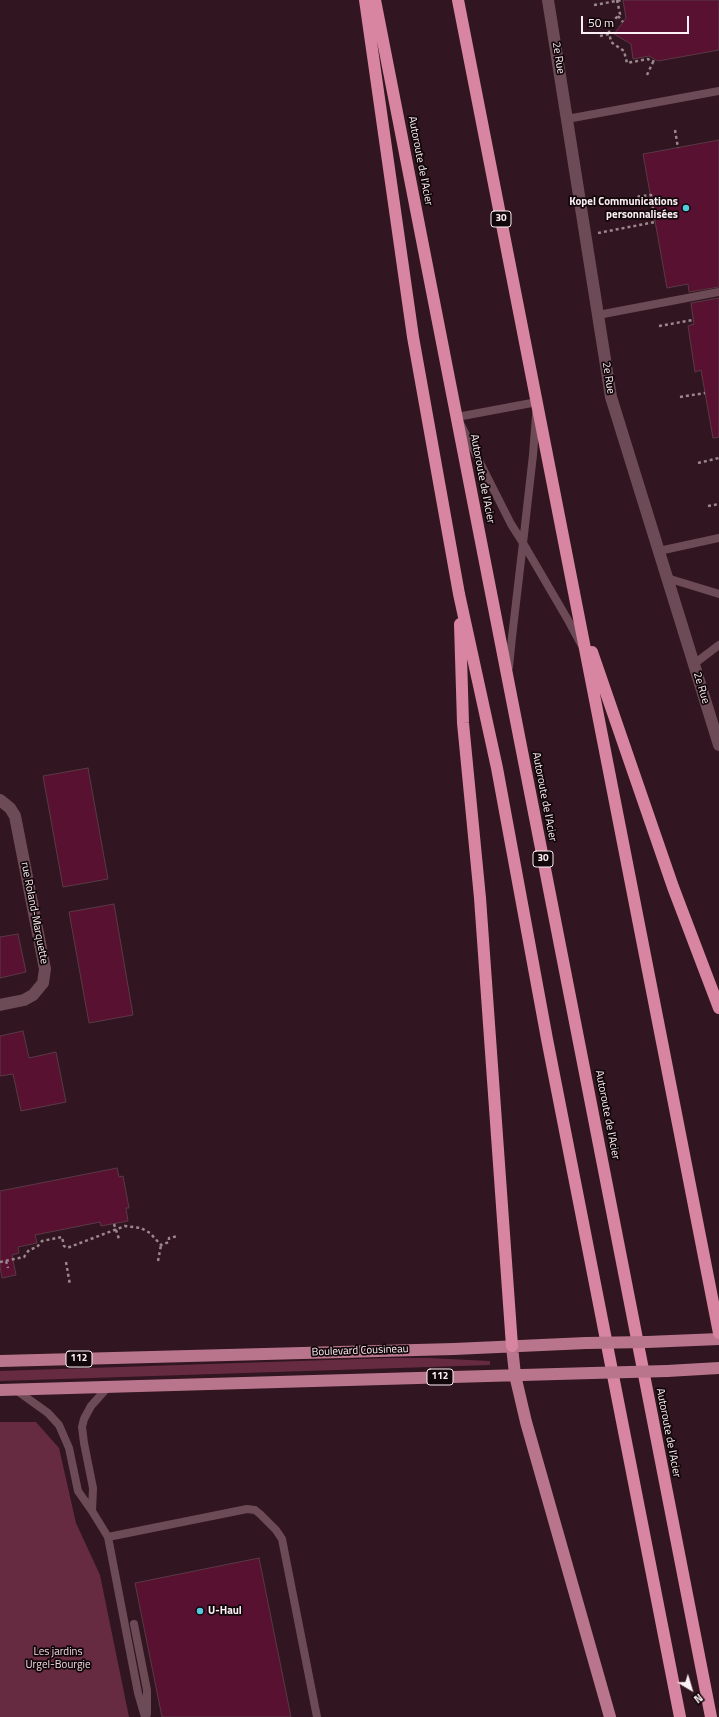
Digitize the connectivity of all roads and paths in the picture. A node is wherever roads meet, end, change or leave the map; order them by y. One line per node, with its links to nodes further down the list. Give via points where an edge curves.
1 (365, 0): 35 (highway, via 413,337)
2 (375, 0): 26 (highway, Autoroute de l'Acier / 30)
3 (458, 0): 25 (highway, 30)
4 (548, 0): 14 (street, 2e Rue)
5 (617, 0): 6 (path); 7 (path); 8 (path, via 620,14)
6 (622, 0)
7 (594, 5)
8 (618, 16): 9 (path); 10 (path, via 608,26)
9 (623, 22)
10 (610, 34): 11 (path); 12 (path, via 611,42 624,51 627,63 648,59 653,61)
11 (600, 36)
12 (647, 75)
13 (719, 91): 14 (lane)
14 (567, 119): 18 (street, 2e Rue)
15 (676, 130): 16 (path)
16 (678, 148)
17 (635, 198): 18 (path, via 651,195 655,222)
18 (585, 235): 20 (street, 2e Rue)
19 (719, 292): 20 (lane)
20 (598, 315): 33 (street, 2e Rue, via 611,397)
21 (693, 320): 22 (path)
22 (659, 326)
23 (705, 393): 24 (path)
24 (680, 397)
25 (537, 402): 26 (lane); 32 (lane); 37 (highway, 30)
26 (457, 417): 32 (lane); 41 (highway, Autoroute de l'Acier / 30)
27 (719, 458): 28 (path)
28 (698, 463)
29 (719, 504): 30 (path)
30 (708, 506)
31 (719, 538): 33 (lane)
32 (523, 543): 39 (lane); 41 (lane)
33 (659, 551): 34 (street, 2e Rue)
34 (667, 578): 36 (lane); 40 (street, 2e Rue)
35 (459, 594): 60 (highway, via 463,723 480,898); 73 (highway, via 497,768)
36 (719, 594)
37 (576, 607): 39 (highway, 30); 42 (highway)
38 (719, 645): 40 (lane)
39 (585, 652): 42 (lane); 58 (highway, 30)
40 (694, 664): 43 (street, 2e Rue)
41 (508, 678): 74 (highway, Autoroute de l'Acier / 30)
42 (602, 681): 46 (highway, via 673,887)
43 (719, 745)
44 (0, 800): 45 (street, rue Roland-Marquette, via 7,804 15,816 46,969 43,983 33,995 24,1000)
45 (0, 1005)
46 (719, 1008)
47 (114, 1224): 48 (path)
48 (116, 1229): 50 (path); 51 (path, via 130,1226 141,1228 150,1233); 52 (path, via 67,1248 62,1237 42,1241 24,1257)
49 (178, 1236): 51 (path, via 169,1238 169,1242)
50 (119, 1239)
51 (161, 1245): 53 (path)
52 (6, 1261): 54 (path); 56 (path)
53 (158, 1261)
54 (0, 1262)
55 (66, 1262): 57 (path)
56 (8, 1268)
57 (70, 1284)
58 (719, 1333)
59 (719, 1339): 60 (main road, Boulevard Cousineau / 112, bridge)
60 (512, 1346): 61 (main road, Boulevard Cousineau / 112); 63 (main road)
61 (0, 1361)
62 (719, 1368): 63 (main road, 112, bridge)
63 (515, 1375): 64 (main road, 112); 72 (main road)
64 (108, 1387): 66 (main road, 112); 67 (lane, via 91,1406 82,1427 93,1488)
65 (0, 1390): 66 (main road, 112)
66 (16, 1390): 67 (lane, via 48,1413 58,1425 69,1448 78,1491)
67 (92, 1511): 68 (lane)
68 (108, 1537): 70 (lane, via 138,1693); 71 (lane, via 247,1509 255,1510 265,1517 276,1530 283,1545)
69 (134, 1624): 70 (lane, via 147,1690)
70 (146, 1717)
71 (317, 1717)
72 (610, 1717)
73 (680, 1717)
74 (711, 1717)

